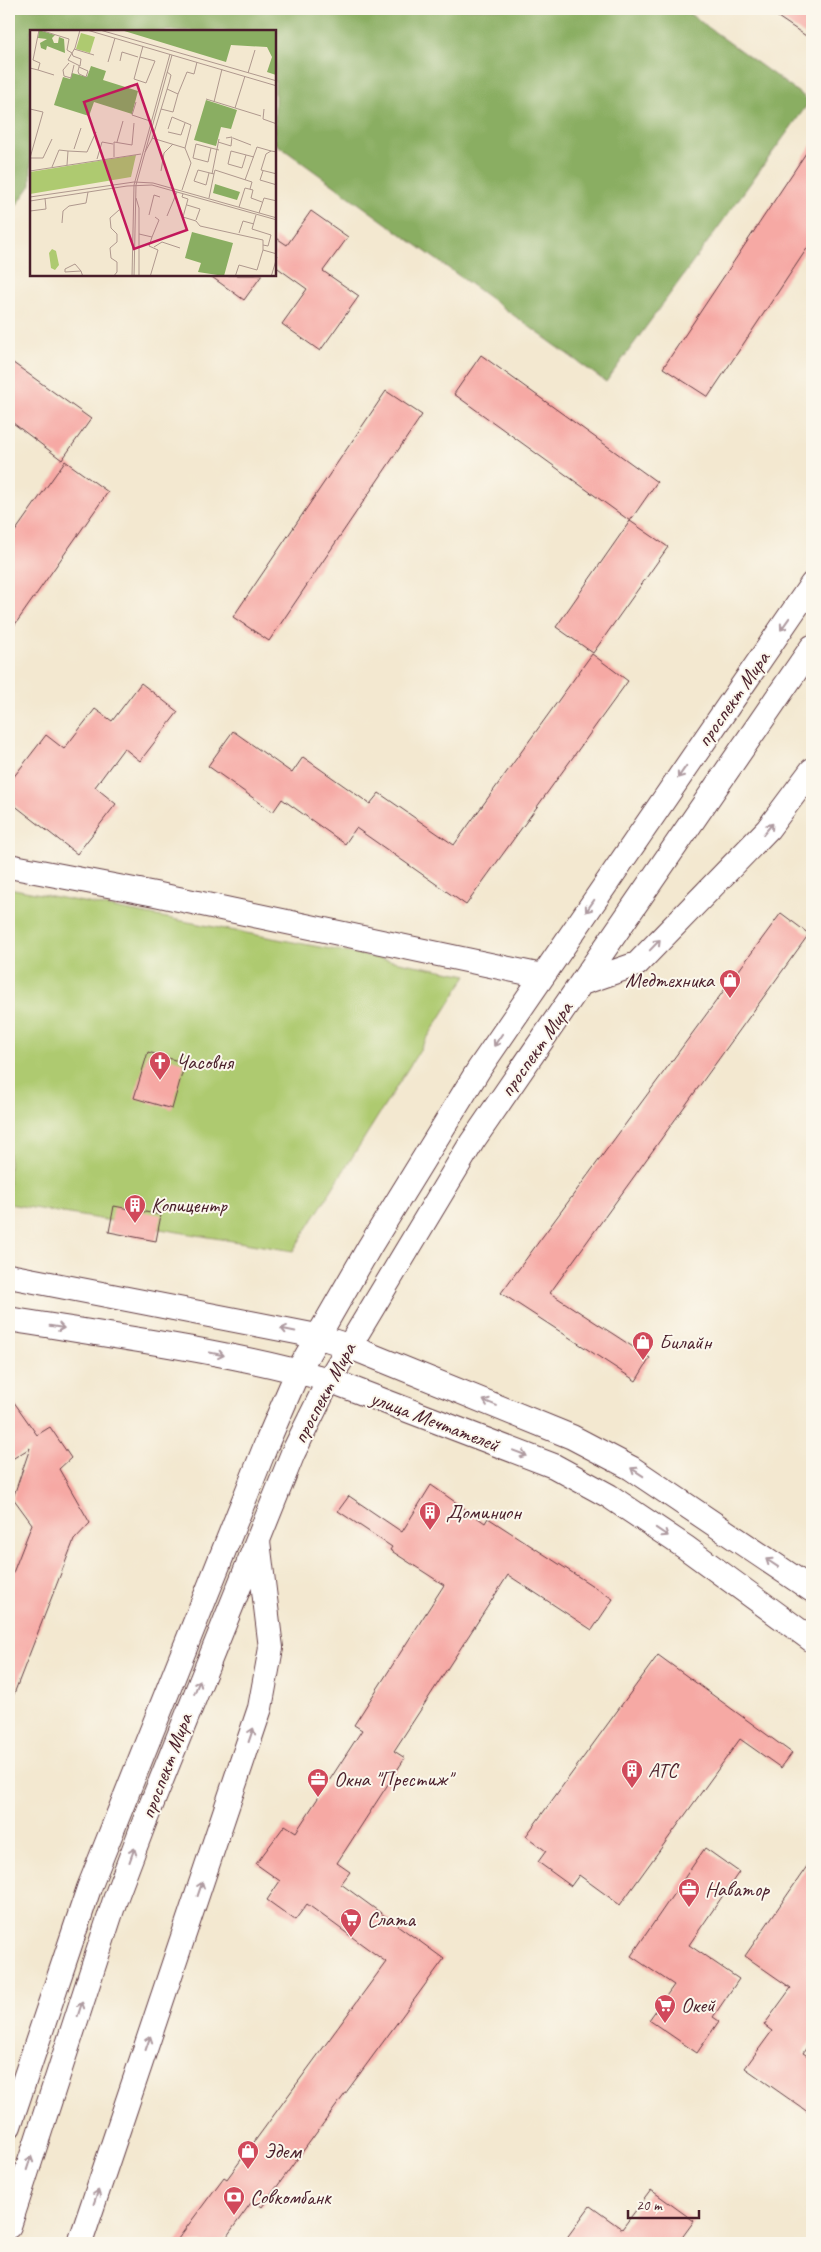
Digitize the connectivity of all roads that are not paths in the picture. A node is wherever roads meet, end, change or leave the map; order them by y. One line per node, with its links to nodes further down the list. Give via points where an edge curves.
1 (812, 584): 5 (street, проспект Мира, one-way to 5)
2 (812, 647): 6 (street, проспект Мира)
3 (812, 770): 6 (street, one-way to 3, via 636,964 768,829)
4 (9, 866): 5 (street)
5 (542, 976): 9 (street, проспект Мира, one-way to 9, via 478,1069)
6 (582, 983): 10 (street, проспект Мира, via 472,1142)
7 (9, 1276): 9 (street, улица Мечтателей, one-way to 7)
8 (9, 1319): 11 (street, улица Мечтателей, one-way to 11, via 203,1351)
9 (317, 1336): 10 (street, улица Мечтателей); 11 (street, проспект Мира)
10 (348, 1346): 12 (street, проспект Мира); 14 (street, улица Мечтателей, one-way to 10, via 631,1468 572,1437)
11 (298, 1371): 12 (street, улица Мечтателей); 16 (street, проспект Мира, via 258,1463 89,1888)
12 (329, 1380): 13 (street, проспект Мира, via 292,1453); 15 (street, улица Мечтателей, one-way to 15, via 554,1466 601,1491 685,1547)
13 (258, 1540): 17 (street, проспект Мира, one-way to 13, via 116,1897); 18 (street, one-way to 13, via 260,1708 271,1648)
14 (812, 1590)
15 (812, 1640)
16 (9, 2126)
17 (9, 2226)
18 (80, 2243)

